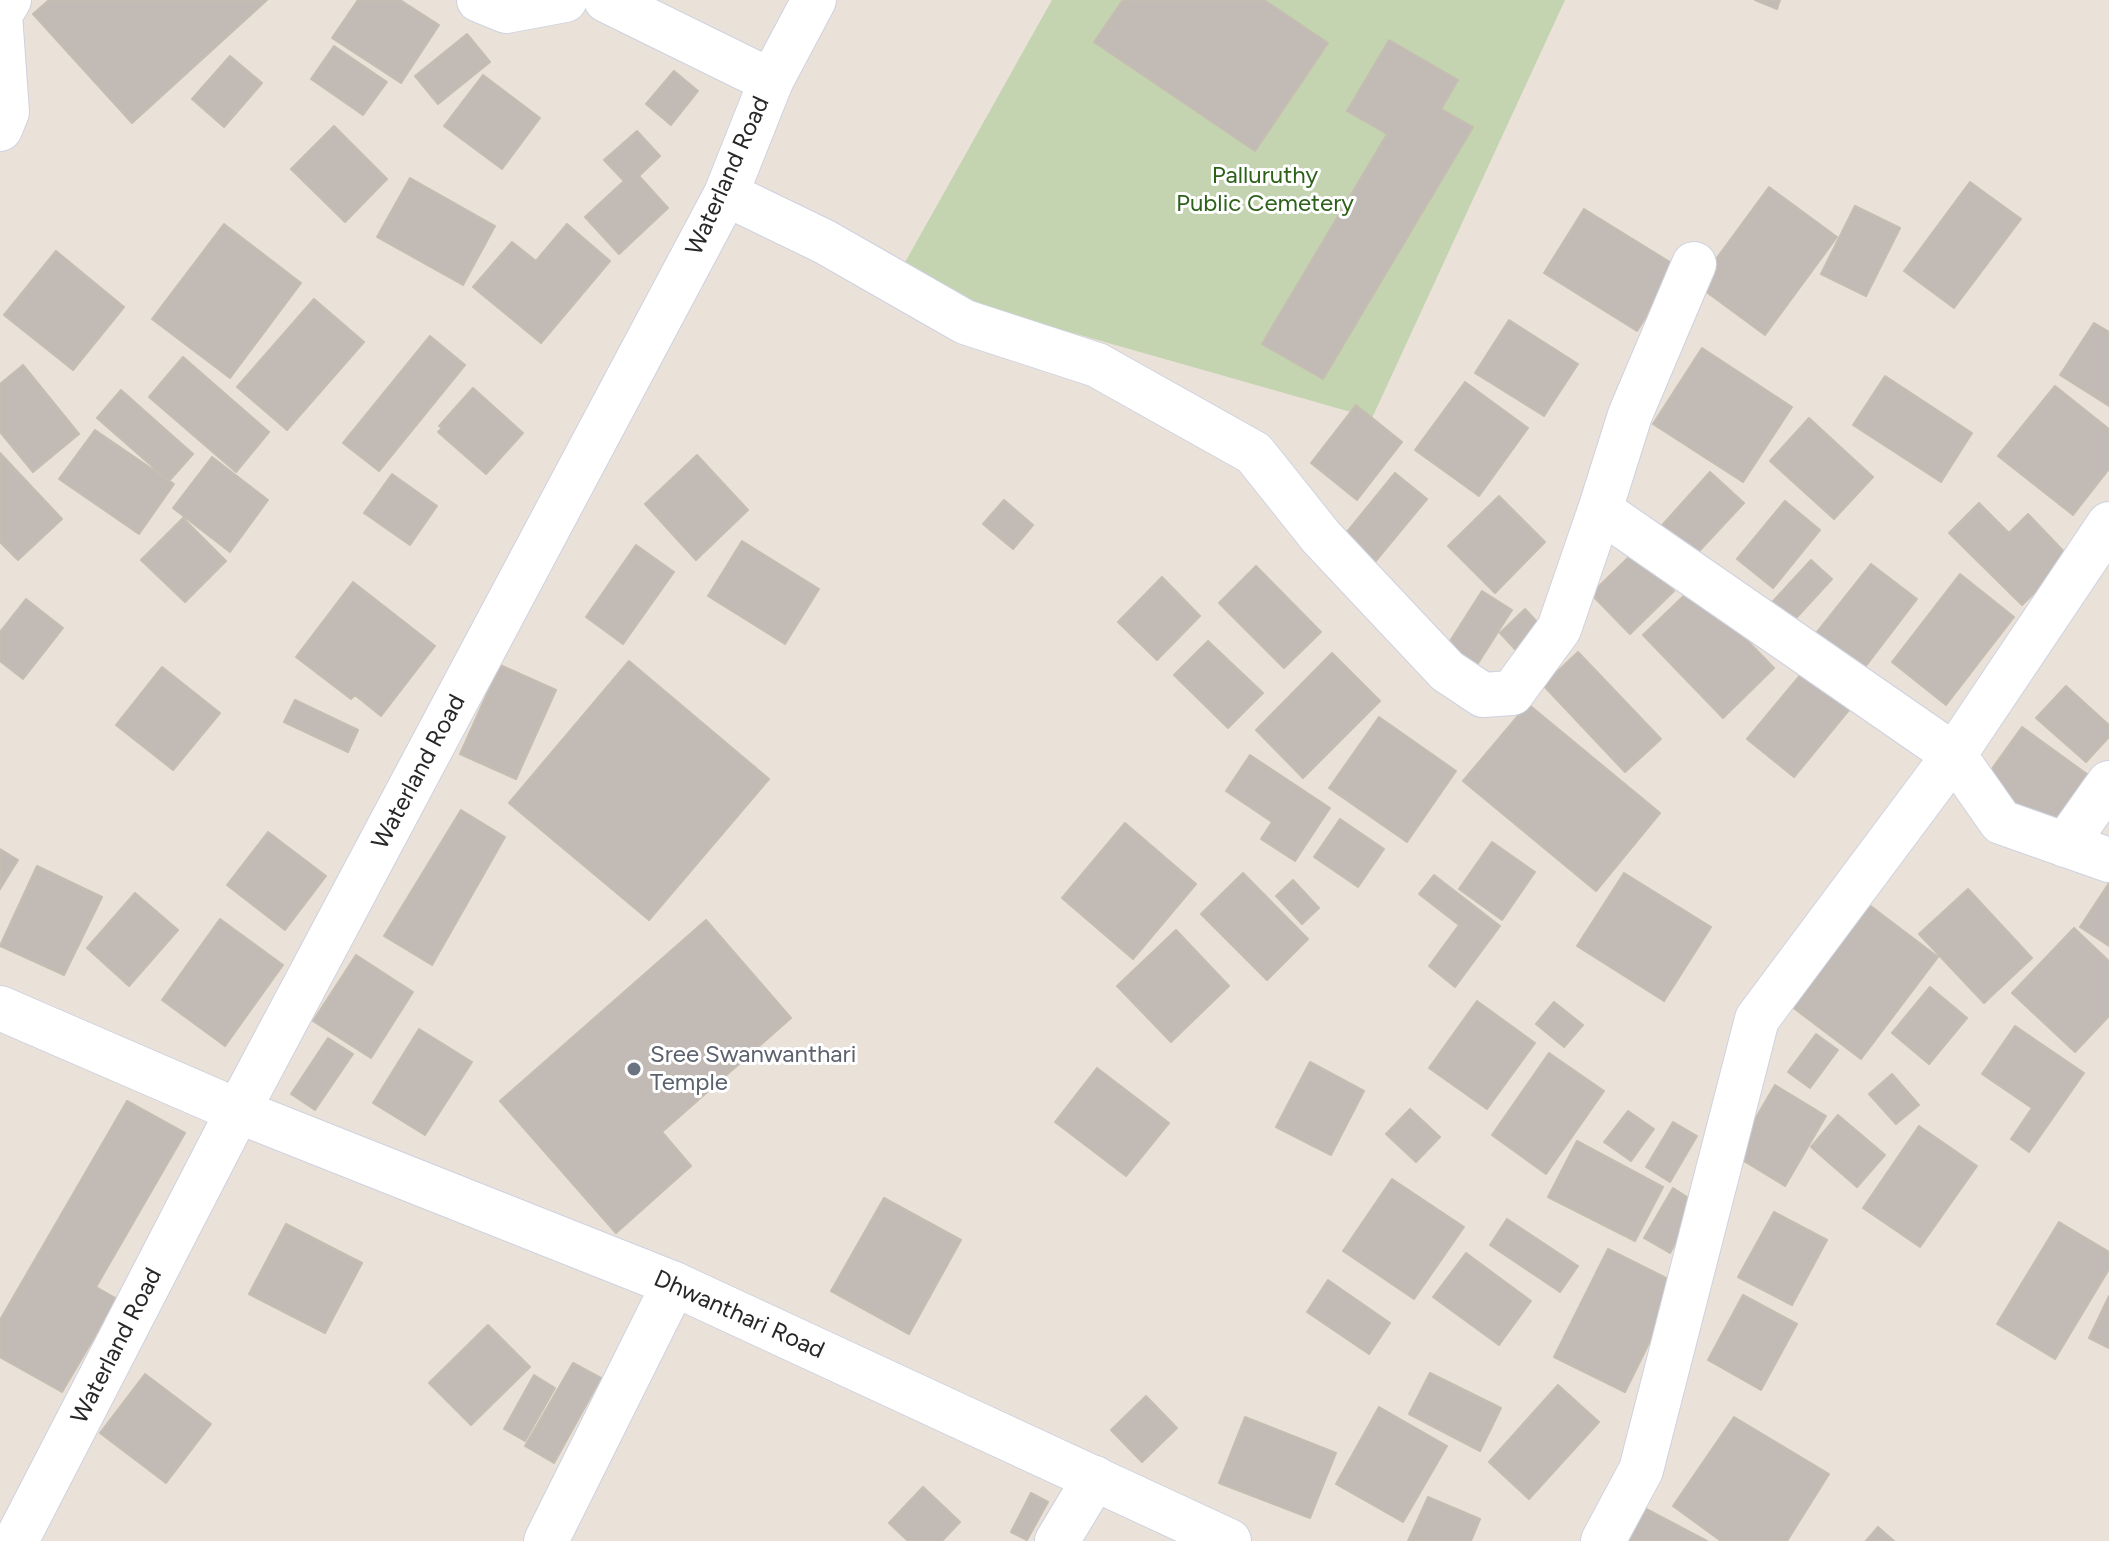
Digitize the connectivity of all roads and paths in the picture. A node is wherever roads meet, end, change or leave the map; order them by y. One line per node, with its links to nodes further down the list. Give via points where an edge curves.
1 (9, 0): 7 (street, via 0,15 7,112)
2 (479, 0): 3 (street, via 506,11)
3 (565, 0)
4 (606, 0): 6 (street)
5 (814, 0): 6 (street, Waterland Road)
6 (771, 81): 8 (street, Waterland Road)
7 (0, 129)
8 (726, 194): 10 (street, via 825,242 965,322 1097,365 1254,453 1321,537 1415,638 1447,671 1483,695 1512,693 1559,629); 17 (street, Waterland Road)
9 (1694, 264): 10 (street, via 1630,415)
10 (1600, 510): 12 (street)
11 (2109, 524): 12 (street)
12 (1954, 755): 14 (street, via 2001,822); 24 (street, via 1757,1019 1641,1470)
13 (2109, 783): 14 (street)
14 (2065, 845): 15 (street)
15 (2109, 860)
16 (0, 1008): 17 (street, Dhwanthari Road)
17 (238, 1111): 18 (street, Dhwanthari Road); 20 (street, Waterland Road)
18 (674, 1284): 19 (street, Dhwanthari Road); 21 (street)
19 (1095, 1478): 22 (street); 23 (street, Dhwanthari Road)
20 (16, 1541)
21 (546, 1541)
22 (1057, 1541)
23 (1229, 1541)
24 (1603, 1541)

